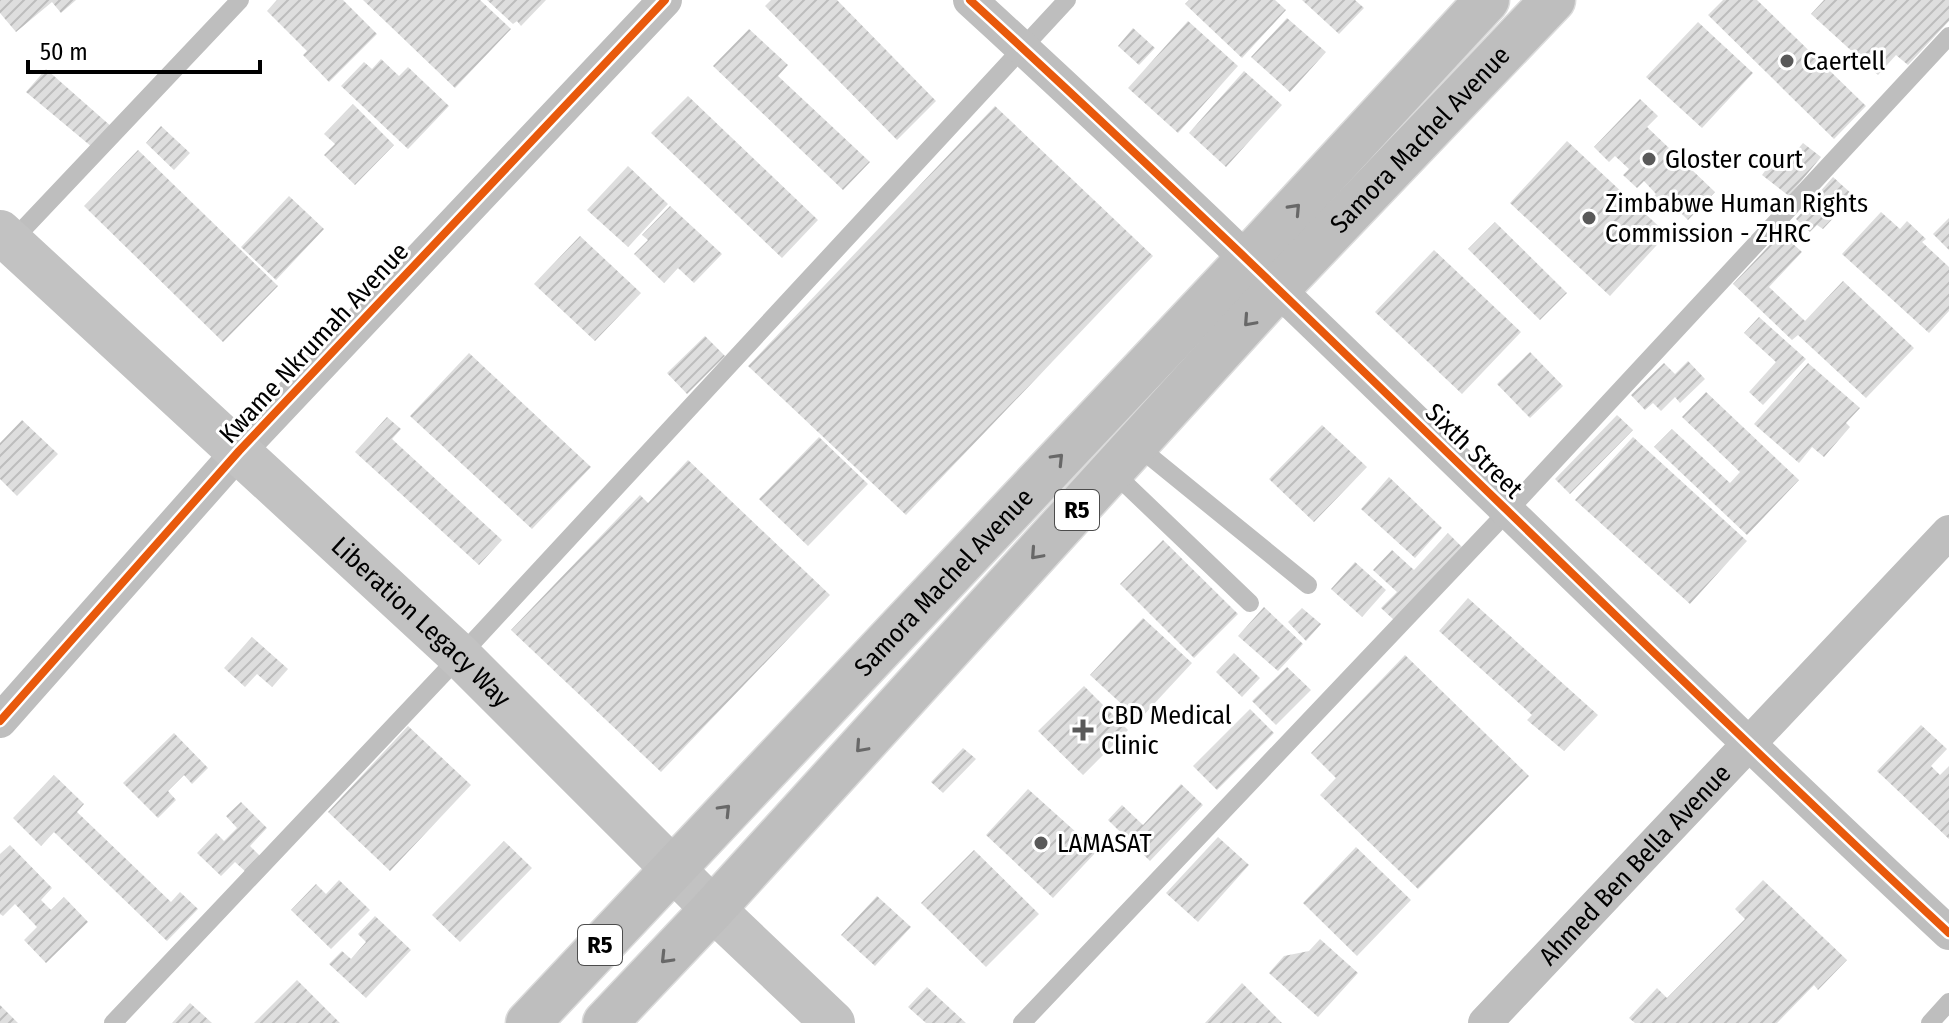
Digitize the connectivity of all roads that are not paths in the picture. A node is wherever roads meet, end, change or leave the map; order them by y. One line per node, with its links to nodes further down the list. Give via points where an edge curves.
1 (240, 0): 9 (lane)
2 (665, 0): 11 (street, Kwame Nkrumah Avenue)
3 (970, 0): 8 (street, Sixth Street)
4 (1067, 0): 8 (lane)
5 (1487, 0): 10 (highway, Samora Machel Avenue / R5, one-way to 5)
6 (1553, 0): 10 (highway, Samora Machel Avenue / R5)
7 (1949, 36): 13 (lane)
8 (1023, 48): 10 (street, Sixth Street); 17 (lane)
9 (3, 242): 11 (main road, Liberation Legacy Way)
10 (1263, 274): 12 (highway, Samora Machel Avenue / R5, one-way to 12); 13 (street, Sixth Street); 20 (highway, Samora Machel Avenue / R5, one-way to 10)
11 (239, 451): 17 (main road, Liberation Legacy Way); 18 (street, Kwame Nkrumah Avenue)
12 (1124, 458): 15 (lane); 16 (lane); 21 (highway, Samora Machel Avenue / R5, one-way to 21)
13 (1508, 511): 19 (street, Sixth Street); 28 (lane)
14 (1949, 532): 19 (street, Ahmed Ben Bella Avenue)
15 (1308, 585)
16 (1250, 603)
17 (460, 656): 20 (main road, Liberation Legacy Way); 24 (lane)
18 (0, 721)
19 (1747, 745): 22 (street, Sixth Street); 29 (street, Ahmed Ben Bella Avenue)
20 (672, 867): 21 (main road, Liberation Legacy Way); 25 (highway, Samora Machel Avenue / R5)
21 (713, 909): 26 (highway, Samora Machel Avenue / R5, one-way to 26); 27 (main road, Liberation Legacy Way)
22 (1949, 933)
23 (1949, 1002): 30 (lane)
24 (113, 1023)
25 (528, 1023)
26 (605, 1023)
27 (833, 1023)
28 (1022, 1023)
29 (1485, 1023)
30 (1930, 1023)

